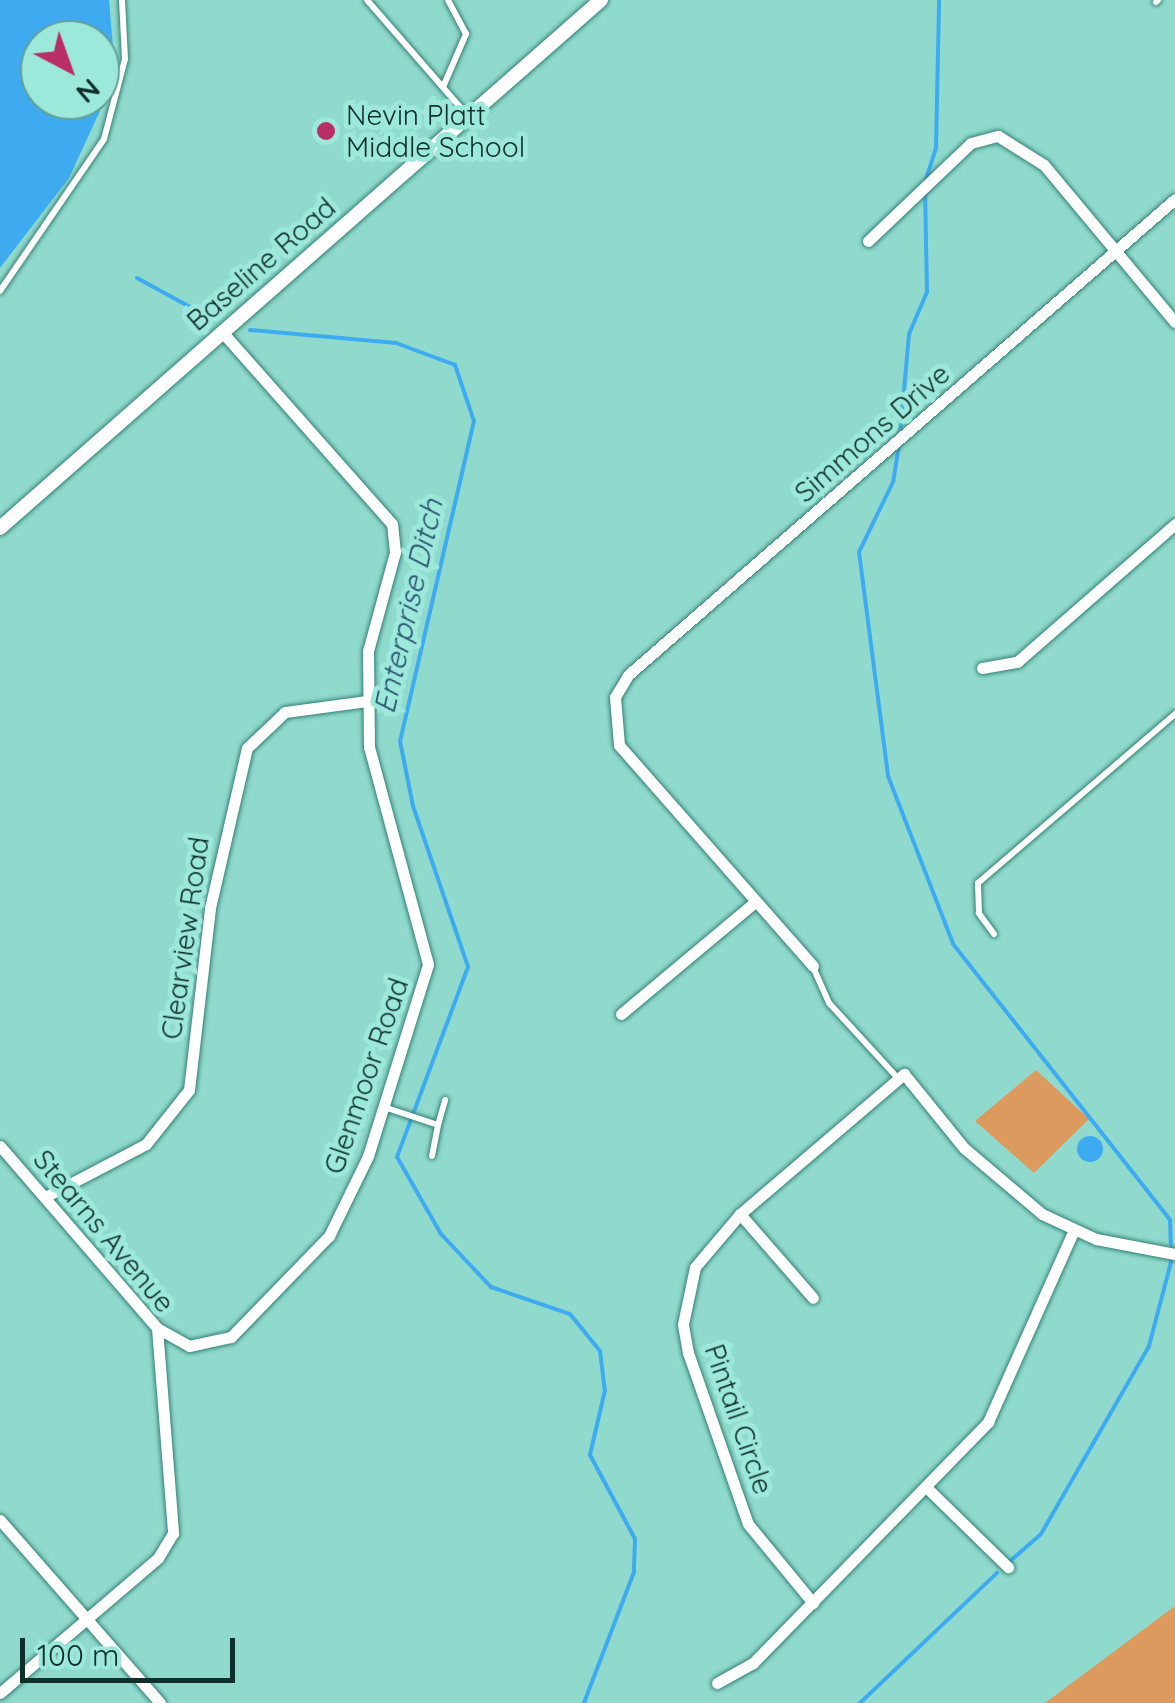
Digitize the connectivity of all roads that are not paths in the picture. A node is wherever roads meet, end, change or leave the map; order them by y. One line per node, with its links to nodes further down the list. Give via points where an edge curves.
1 (122, 0): 10 (lane, via 126,58 104,139 87,177)
2 (366, 0): 5 (lane)
3 (448, 0): 5 (lane, via 466,34)
4 (601, 0): 6 (street, Baseline Road)
5 (443, 87): 6 (lane)
6 (468, 116): 12 (street, Baseline Road)
7 (1175, 200): 9 (street, Simmons Drive)
8 (868, 241): 9 (street, via 971,142 1016,142)
9 (1114, 250): 11 (street); 18 (street, Simmons Drive, via 628,674 611,709 619,745)
10 (0, 291)
11 (1175, 322)
12 (222, 332): 14 (street, Baseline Road); 16 (street, Glenmoor Road, via 396,536 368,651)
13 (1175, 524): 15 (street, via 1017,662)
14 (0, 528)
15 (982, 668)
16 (367, 701): 24 (street, Glenmoor Road, via 381,808 428,964); 28 (street, Clearview Road, via 285,712 247,748 210,908 189,1090 146,1144)
17 (1175, 714): 19 (lane, via 978,883 979,913)
18 (755, 902): 20 (street); 21 (street)
19 (994, 934)
20 (813, 966): 22 (lane, via 829,1003)
21 (621, 1014)
22 (895, 1075): 29 (street, Pintail Circle); 30 (street, via 1002,1186)
23 (445, 1100): 25 (lane)
24 (384, 1108): 25 (lane); 33 (street, Glenmoor Road, via 328,1236 265,1308 212,1344 189,1346)
25 (438, 1125): 27 (lane)
26 (0, 1146): 28 (street, Stearns Avenue)
27 (432, 1156)
28 (45, 1197): 33 (street, Stearns Avenue)
29 (740, 1214): 32 (street); 37 (street, Pintail Circle, via 695,1267 684,1310 688,1353 748,1524)
30 (1074, 1230): 31 (street); 34 (street, via 1005,1397)
31 (1175, 1254)
32 (814, 1298)
33 (157, 1328): 38 (street, Stearns Avenue, via 174,1533 158,1558)
34 (928, 1489): 36 (street); 37 (street)
35 (0, 1520): 38 (street)
36 (1008, 1567)
37 (812, 1603): 39 (street, via 753,1663)
38 (87, 1620): 40 (street, Stearns Avenue); 41 (street)
39 (718, 1683)
40 (0, 1693)
41 (160, 1703)

